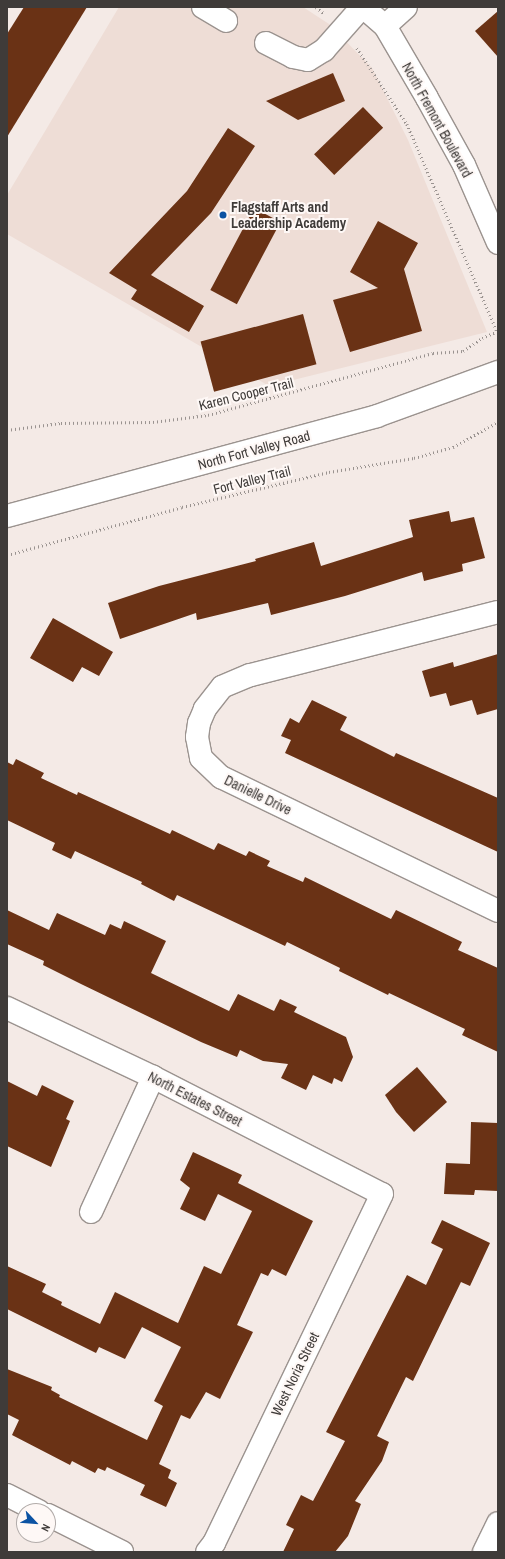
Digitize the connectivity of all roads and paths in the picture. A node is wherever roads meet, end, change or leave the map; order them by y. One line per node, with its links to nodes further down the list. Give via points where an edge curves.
1 (203, 7): 5 (street)
2 (316, 7): 7 (path)
3 (362, 7): 6 (street, North Fremont Boulevard); 7 (street)
4 (406, 7): 6 (street)
5 (226, 21)
6 (385, 26): 9 (street, North Fremont Boulevard, via 464,165)
7 (341, 30): 8 (street, via 324,50 308,60 292,57); 10 (path, via 363,54 408,124)
8 (266, 43)
9 (498, 243)
10 (498, 331): 13 (path, Karen Cooper Trail, via 463,351 433,353 208,415 153,422 61,423)
11 (498, 372): 14 (street, North Fort Valley Road, via 376,416)
12 (498, 422): 15 (path, Fort Valley Trail, via 453,447 414,458 329,472)
13 (7, 430)
14 (7, 516)
15 (7, 555)
16 (498, 612): 17 (street, Danielle Drive, via 250,675 222,687 205,709 197,737 201,758 221,777)
17 (498, 911)
18 (7, 1008): 19 (street, North Estates Street)
19 (153, 1077): 20 (street, North Estates Street); 21 (street)
20 (382, 1194): 27 (street, West Noria Street, via 214,1543)
21 (91, 1212)
22 (7, 1495): 23 (street)
23 (23, 1503)
24 (56, 1519): 26 (street)
25 (498, 1523): 28 (street)
26 (122, 1552)
27 (207, 1552)
28 (484, 1552)

